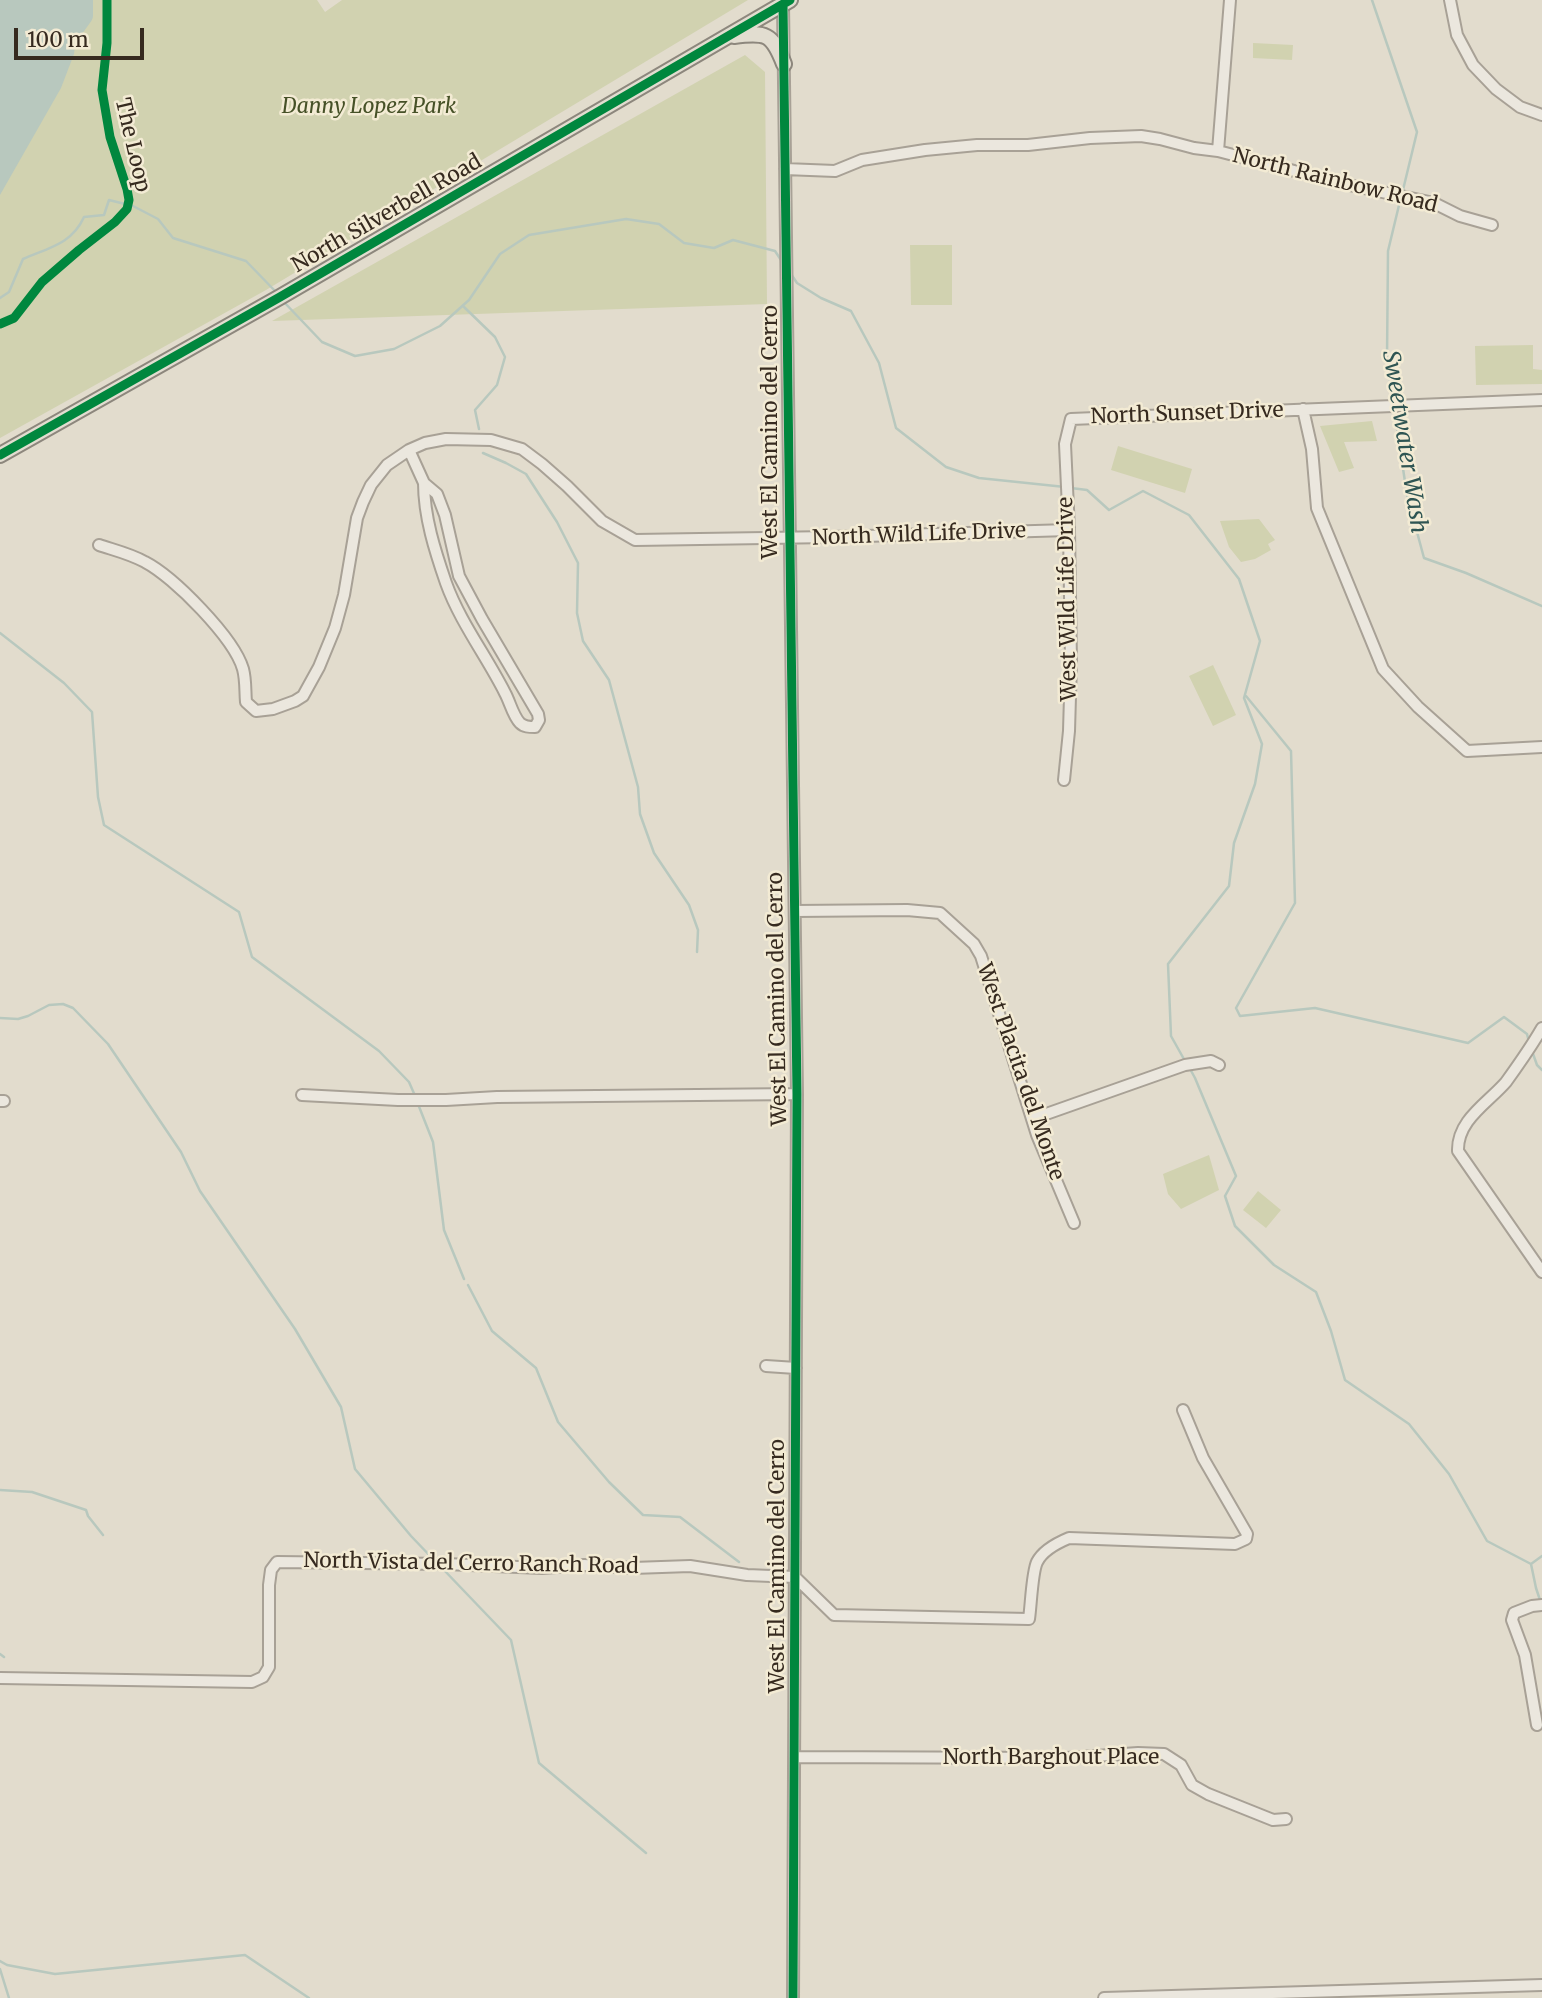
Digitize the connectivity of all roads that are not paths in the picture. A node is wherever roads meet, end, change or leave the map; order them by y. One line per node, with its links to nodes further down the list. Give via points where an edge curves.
1 (1230, 0): 7 (street)
2 (1450, 0): 6 (street, via 1457,35 1473,65 1520,107)
3 (785, 1): 4 (main road, North Silverbell Road); 5 (street, West El Camino del Cerro)
4 (725, 37): 5 (main road, via 755,33 768,37); 14 (main road, North Silverbell Road)
5 (785, 64): 8 (street, West El Camino del Cerro)
6 (1542, 115)
7 (1218, 151): 8 (street, North Rainbow Road, via 1141,136 1090,138 925,150 862,160 835,170); 9 (street, North Rainbow Road, via 1434,203)
8 (785, 169): 17 (street, West El Camino del Cerro)
9 (1492, 225)
10 (1542, 400): 11 (street, North Sunset Drive)
11 (1303, 410): 12 (street, North Sunset Drive); 19 (street, via 1317,508 1382,669 1467,751)
12 (1071, 419): 16 (street, West Wild Life Drive, via 1065,444)
13 (409, 450): 15 (street); 17 (street, North Wild Life Drive, via 446,439 491,440 522,449 602,521 635,540); 18 (street, North Wild Life Drive, via 387,465 363,502 344,596 319,667 303,696 273,709 245,709 243,667 232,644 173,583 145,562)
14 (0, 455)
15 (424, 483): 15 (street, via 424,503 447,585 519,722 535,727 538,714 459,576 437,494)
16 (1069, 530): 17 (street, North Wild Life Drive); 20 (street, West Wild Life Drive, via 1071,662)
17 (789, 538): 21 (street, West El Camino del Cerro)
18 (99, 545)
19 (1542, 747)
20 (1065, 780)
21 (795, 911): 24 (street, West El Camino del Cerro); 26 (street, West Placita del Monte, via 907,909 940,913 958,928 981,956)
22 (1542, 1028): 28 (street, via 1503,1085 1468,1121 1458,1141 1458,1151)
23 (1219, 1065): 26 (street, via 1211,1061 1185,1065)
24 (797, 1094): 25 (street, via 446,1100); 30 (street, West El Camino del Cerro)
25 (302, 1095)
26 (1032, 1119): 27 (street, West Placita del Monte)
27 (1074, 1223)
28 (1542, 1272)
29 (766, 1366): 30 (street)
30 (796, 1368): 32 (street, West El Camino del Cerro)
31 (1183, 1410): 32 (street, via 1203,1458 1247,1535 1240,1543 1069,1538 1036,1563 1029,1619 834,1615)
32 (795, 1577): 34 (street, North Vista del Cerro Ranch Road, via 690,1566 277,1562 269,1585 269,1667 258,1680); 36 (street, West El Camino del Cerro)
33 (1542, 1605): 35 (street, via 1514,1613 1512,1620 1525,1655)
34 (0, 1678)
35 (1536, 1725)
36 (794, 1757): 37 (street, North Barghout Place, via 1164,1754 1181,1765 1192,1785 1208,1794 1272,1820); 39 (street, West El Camino del Cerro)
37 (1286, 1819)
38 (1542, 1985): 40 (street)
39 (793, 1998)
40 (1104, 1998)

